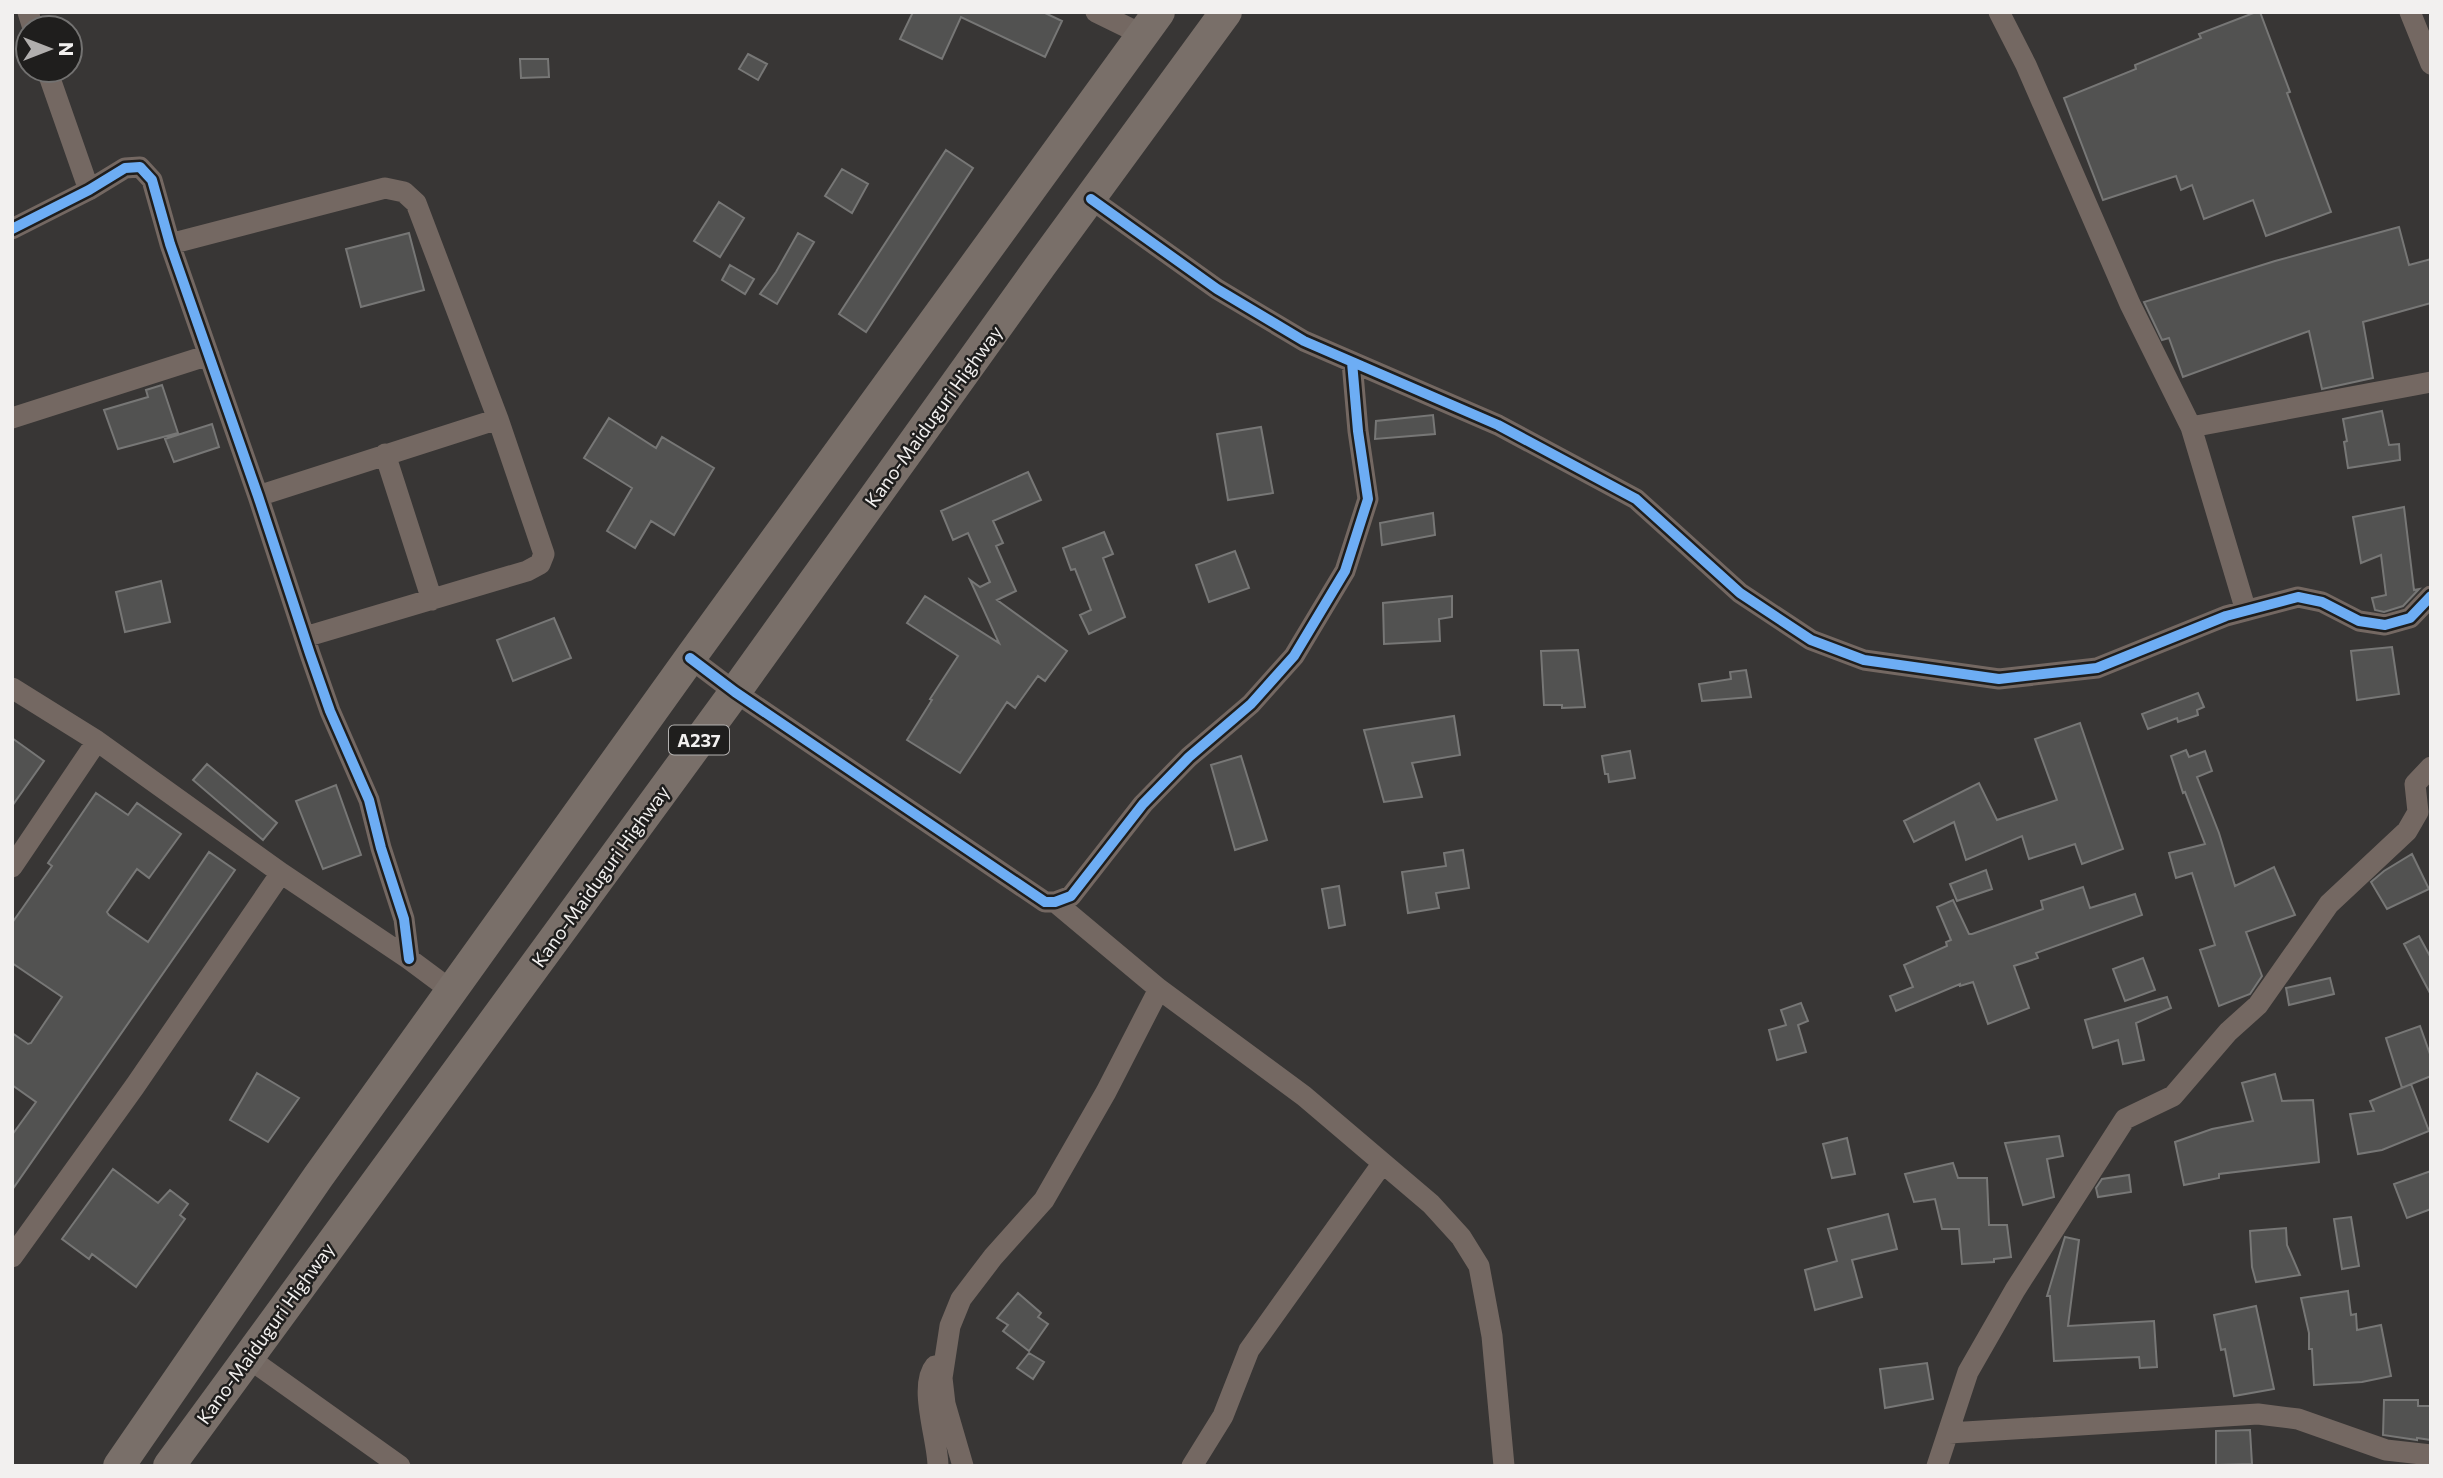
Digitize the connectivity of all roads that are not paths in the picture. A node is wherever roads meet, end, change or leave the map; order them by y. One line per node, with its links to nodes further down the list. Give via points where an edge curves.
1 (1096, 12): 5 (street)
2 (1226, 12): 9 (highway, Kano-Maiduguri Highway / A237)
3 (1999, 12): 17 (street, via 2130,304)
4 (2410, 12): 6 (street)
5 (1150, 23): 24 (highway, A237)
6 (2431, 64)
7 (52, 84): 8 (street)
8 (89, 190): 10 (street); 11 (street, via 125,168 140,167 152,180)
9 (1091, 199): 13 (street, via 1217,289 1304,341); 26 (highway, Kano-Maiduguri Highway / A237)
10 (12, 229)
11 (170, 244): 12 (street); 16 (street, via 385,188 404,192 416,203)
12 (209, 355): 15 (street); 19 (street)
13 (1352, 362): 22 (street, via 1498,425 1636,499 1740,593 1811,640 1864,660 1999,679 2097,668); 31 (street, via 1368,499 1345,570 1294,656 1251,704 1143,804 1071,896)
14 (2431, 382): 17 (street)
15 (12, 418)
16 (498, 419): 18 (street); 21 (street, via 544,554 540,564 527,571)
17 (2191, 427): 22 (street)
18 (385, 454): 19 (street); 21 (street)
19 (258, 496): 23 (street)
20 (2431, 596): 22 (street, via 2410,618 2385,625 2359,621 2322,602 2298,597)
21 (432, 600): 23 (street)
22 (2246, 611)
23 (305, 637): 32 (street, via 330,711 369,800 404,919)
24 (690, 658): 26 (street); 34 (highway, A237)
25 (12, 688): 27 (street)
26 (735, 692): 31 (street, via 1045,902); 37 (highway, Kano-Maiduguri Highway / A237)
27 (97, 741): 29 (street); 30 (street)
28 (2431, 767): 39 (street, via 2415,784 2418,812 2407,831 2329,904 2258,1005 2228,1032 2174,1096 2125,1119 1968,1372)
29 (12, 866)
30 (281, 873): 32 (street); 36 (street)
31 (1055, 902): 33 (street)
32 (409, 959): 34 (street)
33 (1160, 989): 35 (street, via 1304,1096); 38 (street, via 1044,1200 961,1299)
34 (452, 991): 41 (highway, A237)
35 (1382, 1164): 46 (street, via 1249,1350 1223,1416); 47 (street, via 1431,1204 1461,1237 1479,1266 1492,1336)
36 (12, 1257)
37 (247, 1357): 42 (highway, Kano-Maiduguri Highway / A237); 43 (street)
38 (944, 1358): 44 (street, via 929,1377); 45 (street, via 945,1404)
39 (1949, 1433): 40 (street, via 2258,1414 2298,1419 2386,1450); 48 (street)
40 (2431, 1455)
41 (119, 1466)
42 (169, 1466)
43 (400, 1466)
44 (938, 1466)
45 (963, 1466)
46 (1192, 1466)
47 (1504, 1466)
48 (1937, 1466)

